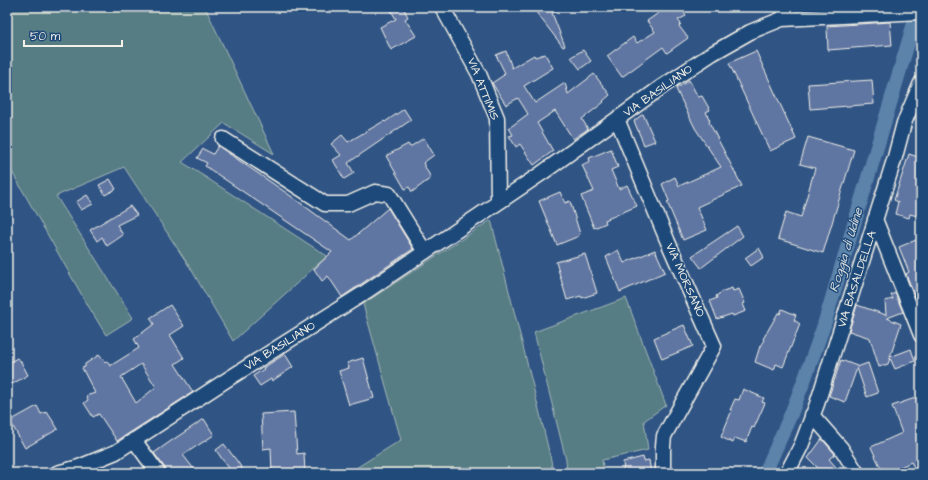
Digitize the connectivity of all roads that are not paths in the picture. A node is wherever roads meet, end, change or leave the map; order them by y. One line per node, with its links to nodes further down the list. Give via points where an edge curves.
1 (442, 7): 7 (street, VIA ATTIMIS, via 479,74 497,118)
2 (921, 12): 3 (street, VIA BASILIANO)
3 (786, 13): 5 (street, VIA BASILIANO, via 713,53)
4 (921, 83): 8 (street, VIA BASALDELLA, via 904,122)
5 (617, 119): 7 (street, VIA BASILIANO); 15 (street, VIA MORSANO, via 714,346 664,436)
6 (223, 138): 9 (street, via 325,204 348,204 375,192 389,194)
7 (498, 202): 9 (street, VIA BASILIANO)
8 (876, 220): 10 (street); 11 (street, VIA BASALDELLA)
9 (425, 252): 12 (street, VIA BASILIANO)
10 (921, 335)
11 (812, 415): 16 (street, VIA BASALDELLA, via 801,446); 17 (street, via 841,448)
12 (134, 440): 13 (street, VIA BASILIANO, via 116,452); 14 (street)
13 (57, 473)
14 (158, 473)
15 (663, 473)
16 (787, 473)
17 (858, 473)

